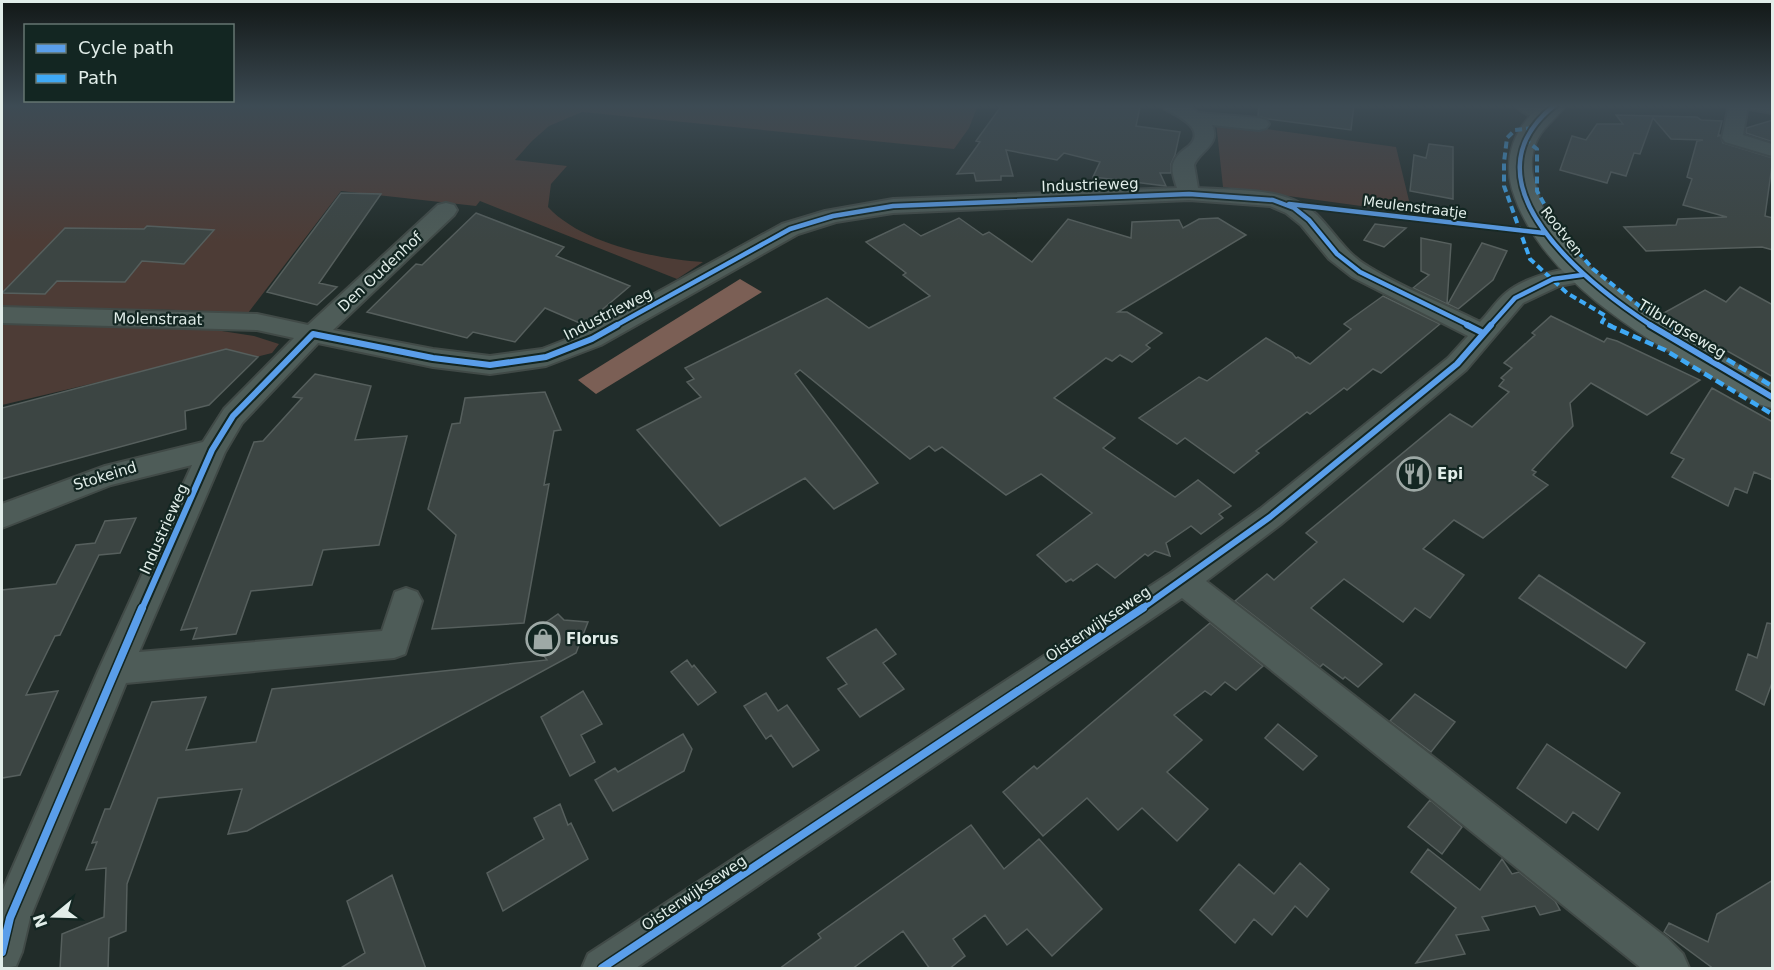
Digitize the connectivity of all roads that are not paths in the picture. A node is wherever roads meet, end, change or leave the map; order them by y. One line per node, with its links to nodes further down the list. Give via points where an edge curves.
1 (1195, 150): 3 (street, via 1184,161)
2 (1522, 150): 5 (street, Rootven, via 1522,191 1539,225)
3 (1189, 194): 7 (street, Industrieweg, via 1273,200 1294,208 1337,254 1360,272); 8 (street, Industrieweg, via 893,206 833,216 790,229 592,339 546,357 490,365)
4 (446, 210): 8 (street, Den Oudenhof)
5 (1582, 275): 7 (street, Oisterwijkseweg, via 1553,279 1515,298); 9 (street, Tilburgseweg, via 1637,317)
6 (2, 315): 8 (street, Molenstraat, via 246,322)
7 (1483, 333): 12 (street, Oisterwijkseweg, via 1456,364 1270,517)
8 (313, 334): 10 (street, Industrieweg, via 233,416)
9 (1773, 397)
10 (212, 450): 11 (street, Stokeind, via 106,474); 14 (street, Industrieweg)
11 (2, 516)
12 (1183, 582): 16 (street, Oisterwijkseweg); 17 (street, via 1653,952)
13 (406, 601): 14 (street, via 394,644)
14 (115, 669): 15 (street, Industrieweg)
15 (4, 929)
16 (602, 969)
17 (1669, 969)

